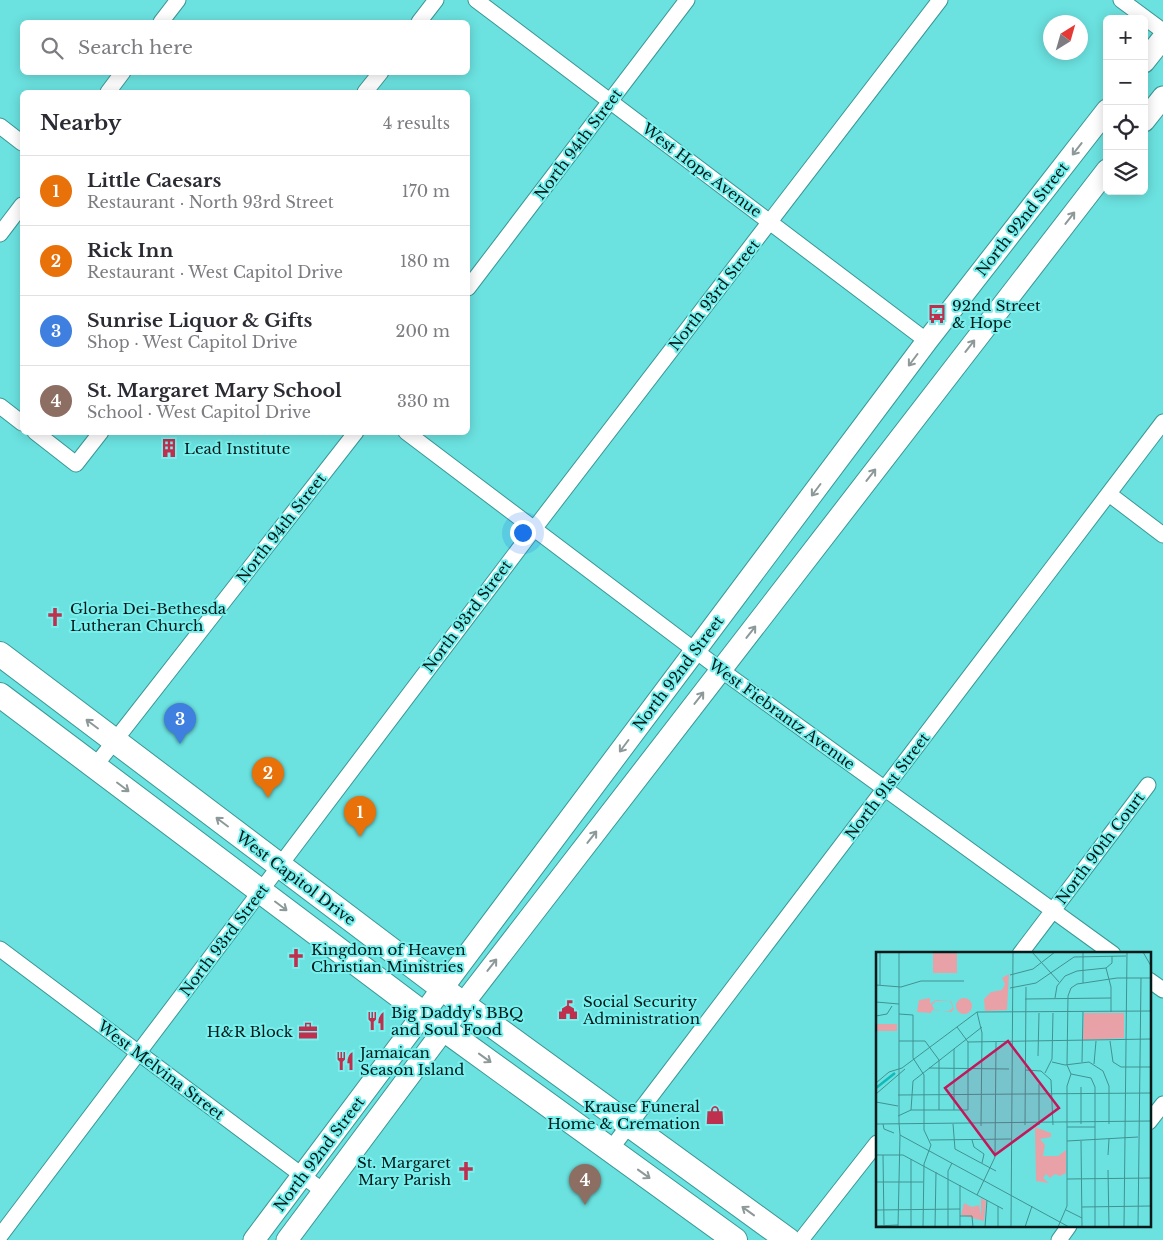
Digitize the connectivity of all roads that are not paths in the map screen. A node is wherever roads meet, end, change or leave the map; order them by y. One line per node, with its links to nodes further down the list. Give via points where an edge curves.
1 (178, 0): 7 (street)
2 (436, 0): 8 (street)
3 (476, 0): 17 (street, West Hope Avenue)
4 (688, 0): 17 (street, North 94th Street)
5 (940, 0): 24 (street, North 93rd Street)
6 (1121, 0): 9 (street)
7 (163, 20)
8 (421, 20)
9 (1163, 31)
10 (1163, 38): 11 (main road)
11 (1146, 60)
12 (121, 75): 14 (street)
13 (379, 75): 15 (street)
14 (110, 90)
15 (368, 90)
16 (1163, 97): 19 (main road)
17 (611, 101): 24 (street, West Hope Avenue); 26 (street, North 94th Street)
18 (1103, 115): 27 (main road, North 92nd Street, one-way to 27)
19 (1148, 116)
20 (0, 126): 21 (street)
21 (20, 141)
22 (1103, 175): 40 (main road, North 92nd Street, one-way to 22)
23 (20, 208): 25 (street)
24 (771, 222): 27 (street, West Hope Avenue); 36 (street, North 93rd Street)
25 (0, 234)
26 (470, 285)
27 (928, 341): 38 (main road, North 92nd Street, one-way to 38)
28 (0, 406): 29 (street)
29 (20, 421)
30 (1163, 422): 35 (street, North 91st Street)
31 (39, 435): 32 (street, via 76,464)
32 (99, 435)
33 (354, 435): 42 (street, North 94th Street)
34 (410, 435): 36 (street, West Fiebrantz Avenue)
35 (1109, 494): 37 (street); 45 (street, North 91st Street)
36 (534, 529): 38 (street, West Fiebrantz Avenue); 46 (street, North 93rd Street)
37 (1163, 535)
38 (695, 651): 40 (street, West Fiebrantz Avenue); 54 (main road, North 92nd Street, one-way to 54)
39 (0, 654): 42 (main road, West Capitol Drive, one-way to 39)
40 (721, 670): 45 (street, West Fiebrantz Avenue); 55 (main road, North 92nd Street, one-way to 40)
41 (0, 695): 43 (main road, West Capitol Drive)
42 (115, 741): 43 (street, North 94th Street); 46 (main road, West Capitol Drive, one-way to 42)
43 (95, 766): 47 (main road, West Capitol Drive, one-way to 47)
44 (1148, 785): 48 (street, North 90th Court)
45 (885, 788): 48 (street, West Fiebrantz Avenue); 59 (street, North 91st Street)
46 (278, 865): 47 (street, North 93rd Street); 54 (main road, West Capitol Drive)
47 (261, 891): 54 (main road, West Capitol Drive, one-way to 54, via 358,964); 56 (street, North 93rd Street)
48 (1053, 910): 50 (street, North 90th Court); 51 (street, West Fiebrantz Avenue)
49 (0, 949): 56 (street, West Melvina Street)
50 (1022, 952)
51 (1110, 952)
52 (1150, 981): 53 (street)
53 (1163, 990)
54 (433, 1001): 55 (main road, West Capitol Drive); 62 (main road, North 92nd Street)
55 (454, 1018): 59 (main road, West Capitol Drive, via 566,1079); 61 (main road, West Capitol Drive, one-way to 61); 63 (main road, North 92nd Street)
56 (138, 1053): 62 (street, West Melvina Street); 65 (street, North 93rd Street)
57 (1163, 1104): 58 (street)
58 (1150, 1121)
59 (630, 1126): 61 (street, North 91st Street); 69 (main road, West Capitol Drive, one-way to 59)
60 (876, 1144): 70 (street)
61 (610, 1150): 68 (main road, West Capitol Drive, one-way to 68)
62 (301, 1177): 63 (street, West Melvina Street); 66 (main road, North 92nd Street)
63 (323, 1191): 67 (main road, North 92nd Street)
64 (1068, 1228): 71 (street)
65 (0, 1236)
66 (254, 1240)
67 (287, 1240)
68 (735, 1240)
69 (788, 1240)
70 (800, 1240)
71 (1059, 1240)

